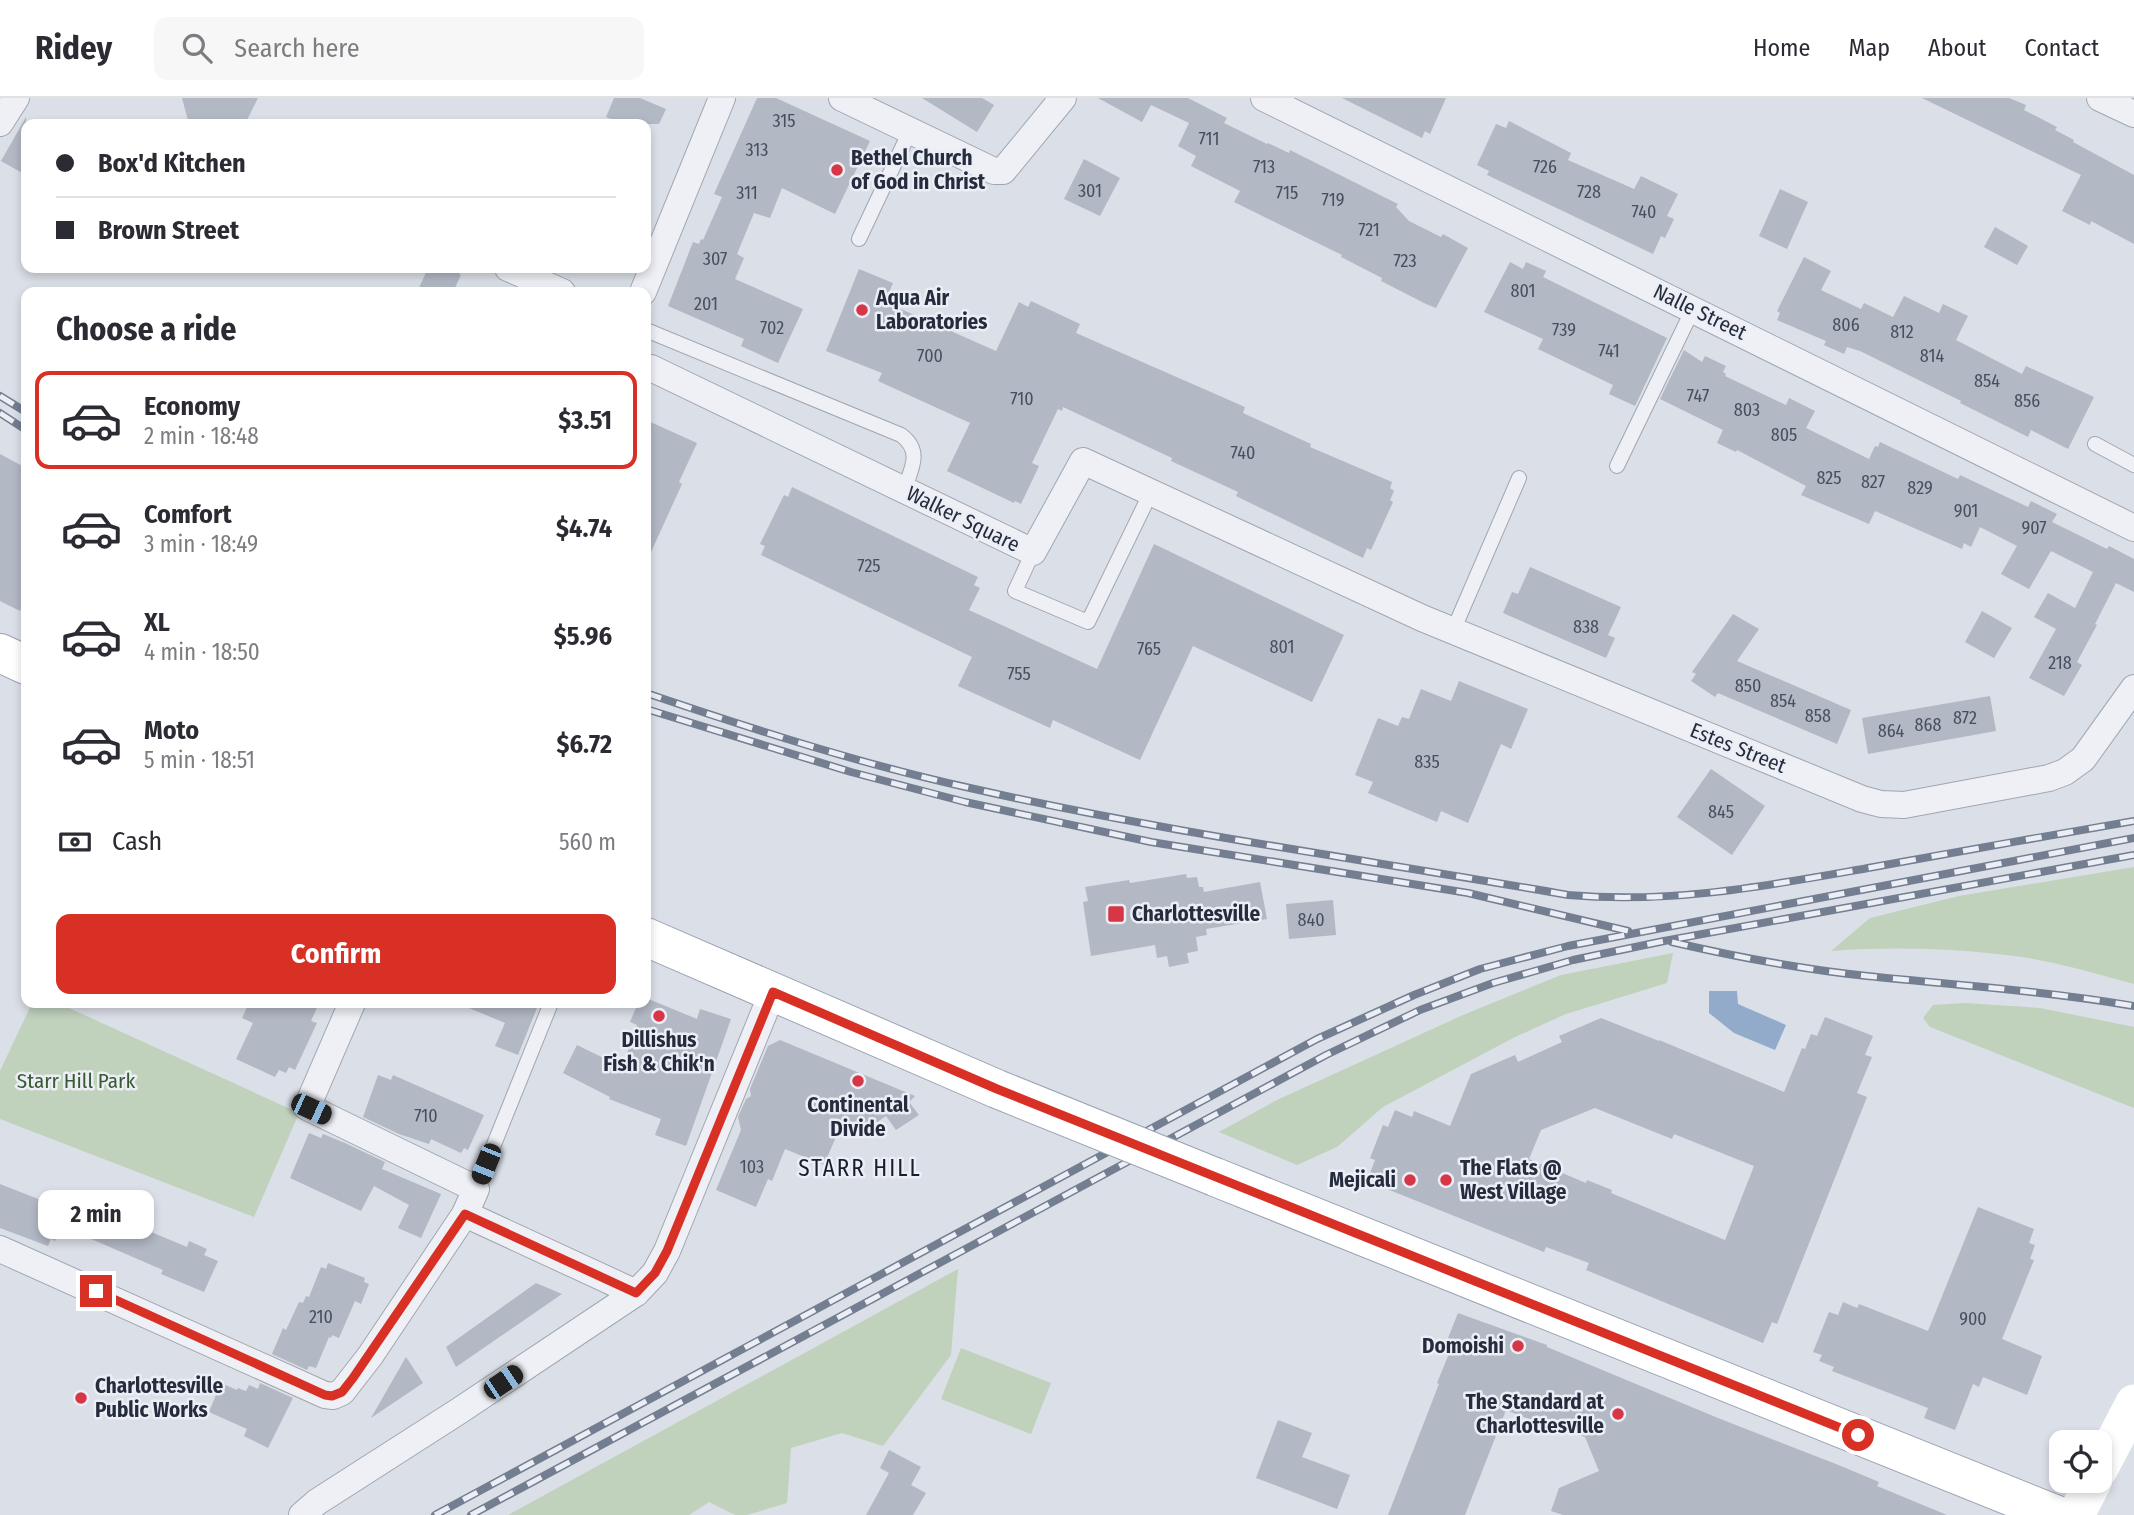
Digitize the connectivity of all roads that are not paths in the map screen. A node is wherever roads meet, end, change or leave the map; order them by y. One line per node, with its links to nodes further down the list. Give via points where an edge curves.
1 (16, 98): 8 (street)
2 (722, 98): 11 (street)
3 (842, 98): 9 (street)
4 (1063, 98): 9 (street, via 1003,171 994,172)
5 (1264, 98): 14 (street, Nalle Street)
6 (2100, 98): 7 (street)
7 (2134, 114)
8 (0, 122)
9 (910, 131): 10 (lane)
10 (859, 239)
11 (651, 272)
12 (519, 273): 13 (street)
13 (551, 287)
14 (1693, 309): 19 (lane); 23 (street, Nalle Street)
15 (651, 332): 21 (lane, via 901,435 914,454)
16 (651, 368): 21 (street, Walker Square)
17 (2095, 444): 18 (lane)
18 (2134, 464)
19 (1617, 466)
20 (1519, 478): 26 (lane)
21 (904, 490): 24 (street, Walker Square)
22 (1151, 492): 24 (street, Walker Square, via 1083,461); 24 (lane, via 1088,622 1015,591); 25 (street, Walker Square)
23 (2134, 528)
24 (1033, 552)
25 (1422, 618): 26 (street, Estes Street)
26 (1453, 631): 29 (street, Estes Street, via 1881,804 1904,805 2065,772 2083,759)
27 (0, 653): 28 (main road)
28 (21, 663)
29 (2134, 688)
30 (651, 939): 31 (main road)
31 (773, 992): 37 (street, via 667,1251); 42 (main road, bridge, via 997,1089)
32 (350, 1008): 34 (street, via 307,1107)
33 (549, 1008): 34 (lane)
34 (476, 1188): 35 (street)
35 (465, 1214): 36 (street, via 370,1356 342,1392 332,1396); 37 (street)
36 (0, 1249)
37 (636, 1293): 41 (street)
38 (2134, 1403): 39 (main road)
39 (2112, 1445)
40 (2087, 1493): 43 (main road)
41 (302, 1515)
42 (2057, 1515)
43 (2076, 1515)

